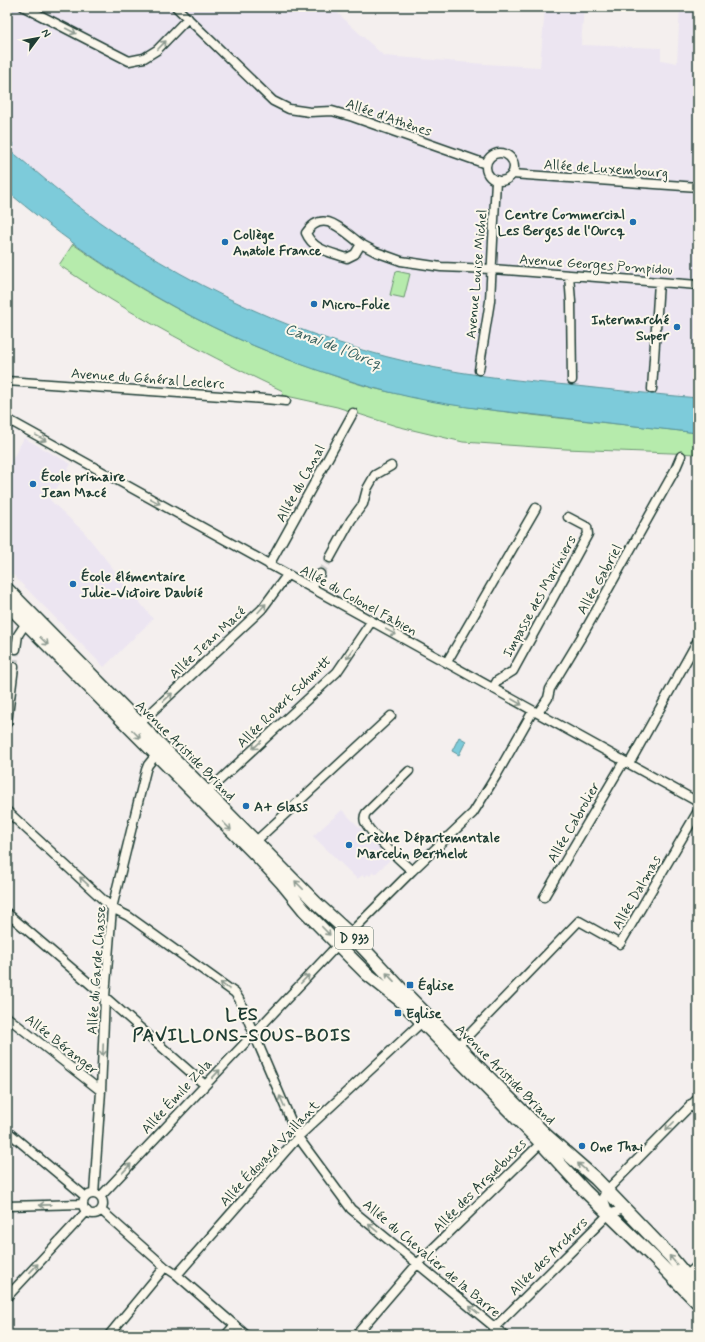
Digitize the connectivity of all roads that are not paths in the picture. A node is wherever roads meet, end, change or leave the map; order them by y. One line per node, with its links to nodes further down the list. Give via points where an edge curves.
1 (24, 7): 3 (street, one-way to 3, via 129,61 144,58 157,50)
2 (176, 7): 3 (street, Allée d'Athènes)
3 (188, 18): 4 (street, Allée d'Athènes, via 273,101 289,109 310,112 332,111)
4 (486, 164): 5 (street, via 495,154 504,154 512,160); 6 (street, via 489,176)
5 (512, 174): 6 (street, via 505,180); 7 (street, Allée de Luxembourg)
6 (496, 180): 9 (street, Avenue Louise Michel)
7 (698, 187)
8 (361, 244): 8 (street, Avenue Georges Pompidou, via 331,222 321,221 311,226 306,233 315,246 346,258 355,254); 9 (street, Avenue Georges Pompidou, via 401,261 441,267)
9 (492, 269): 10 (street, Avenue Georges Pompidou); 13 (street, Avenue Louise Michel, via 490,301)
10 (569, 275): 11 (street, Avenue Georges Pompidou); 14 (street)
11 (659, 282): 12 (street, Avenue Georges Pompidou); 16 (street)
12 (698, 285)
13 (478, 370)
14 (572, 380)
15 (7, 381): 17 (street, Avenue du Général Leclerc)
16 (652, 389)
17 (286, 402)
18 (353, 413): 25 (street, Allée du Canal)
19 (7, 419): 25 (street, Allée du Colonel Fabien, one-way to 25)
20 (681, 456): 38 (street, Allée Gabriel, via 550,689 548,698)
21 (391, 466): 24 (street, via 375,475 367,489 363,504)
22 (536, 508): 35 (street)
23 (568, 517): 37 (street, Impasse des Mariniers, via 587,527 588,534 512,671 497,681)
24 (330, 558)
25 (269, 565): 27 (street, Allée du Colonel Fabien)
26 (320, 574): 28 (street)
27 (287, 575): 28 (street, Allée du Colonel Fabien); 41 (street, Allée Jean Macé, one-way to 27, via 262,608)
28 (312, 588): 31 (street, Allée du Colonel Fabien)
29 (7, 589): 41 (main road, Avenue Aristide Briand / D 933)
30 (7, 604): 32 (main road, Avenue Aristide Briand / D 933)
31 (371, 622): 35 (street, Allée du Colonel Fabien, one-way to 35); 45 (street, Allée Robert Schmitt, one-way to 45, via 337,672)
32 (26, 623): 34 (street, via 18,635); 42 (main road, Avenue Aristide Briand / D 933, one-way to 42)
33 (698, 640): 43 (street, Allée Cabrolier)
34 (16, 649)
35 (446, 662): 37 (street, Allée du Colonel Fabien)
36 (14, 667): 40 (street)
37 (493, 688): 38 (street, Allée du Colonel Fabien, one-way to 38)
38 (536, 712): 43 (street, Allée du Colonel Fabien); 50 (street, Allée Gabriel, via 473,813)
39 (391, 716): 49 (street)
40 (7, 723)
41 (139, 724): 45 (main road, Avenue Aristide Briand / D 933)
42 (156, 755): 52 (street, Allée du Garde Chasse, via 146,770); 55 (main road, Avenue Aristide Briand / D 933, one-way to 55, via 271,870 304,910)
43 (626, 762): 46 (street, Allée du Colonel Fabien); 51 (street, Allée Cabrolier)
44 (409, 771): 50 (street, via 364,817 371,831)
45 (207, 792): 49 (main road, Avenue Aristide Briand / D 933)
46 (698, 802)
47 (7, 811): 52 (street, Allée du Chevalier de la Barre, one-way to 47)
48 (698, 811): 60 (street, Allée Dalmas, via 620,944 579,921)
49 (255, 842): 54 (main road, Avenue Aristide Briand / D 933, one-way to 49)
50 (412, 871): 54 (street, Allée Émile Zola)
51 (544, 897)
52 (112, 908): 56 (street, Allée du Garde Chasse); 59 (street, Allée du Chevalier de la Barre, one-way to 52, via 235,993 128,916)
53 (7, 913): 56 (street)
54 (350, 934): 55 (street, Allée Émile Zola); 60 (main road, Avenue Aristide Briand / D 933, one-way to 54)
55 (339, 945): 58 (main road, Avenue Aristide Briand / D 933, via 367,974); 59 (street, Allée Émile Zola, one-way to 55)
56 (105, 997): 61 (street); 62 (street, Allée du Garde Chasse, one-way to 62)
57 (7, 1017): 62 (street, Allée Béranger)
58 (422, 1022): 67 (street, Allée Édouard Vaillant); 68 (main road, Avenue Aristide Briand / D 933)
59 (254, 1033): 61 (street, Allée Émile Zola, one-way to 59); 67 (street, Allée du Chevalier de la Barre, one-way to 59)
60 (458, 1046): 69 (main road, Avenue Aristide Briand / D 933, one-way to 60, via 547,1136)
61 (205, 1085): 70 (street, Allée Émile Zola, one-way to 61)
62 (101, 1091): 70 (street, Allée du Garde Chasse)
63 (698, 1098): 64 (street)
64 (691, 1104): 65 (street); 69 (street, one-way to 69)
65 (698, 1112)
66 (7, 1131): 71 (street)
67 (298, 1137): 76 (street, Allée du Chevalier de la Barre, one-way to 67, via 352,1209); 79 (street, Allée Édouard Vaillant)
68 (541, 1143): 75 (main road, Avenue Aristide Briand / D 933); 76 (street, Allée des Arquebuses)
69 (607, 1190): 73 (main road, Avenue Aristide Briand / D 933); 75 (street, via 603,1197)
70 (97, 1196): 71 (street, via 90,1195); 74 (street, via 103,1202)
71 (85, 1204): 72 (street, one-way to 72); 74 (street, via 92,1214); 82 (street, one-way to 71)
72 (7, 1206)
73 (624, 1209): 75 (street); 80 (main road, Avenue Aristide Briand / D 933, one-way to 73)
74 (101, 1210): 78 (street)
75 (609, 1214): 83 (main road, Avenue Aristide Briand / D 933); 85 (street, Allée des Archers)
76 (418, 1264): 85 (street, Allée du Chevalier de la Barre, one-way to 76); 89 (street, Allée des Arquebuses)
77 (698, 1264): 80 (street)
78 (165, 1267): 79 (street); 86 (street)
79 (177, 1275): 84 (street)
80 (686, 1276): 81 (main road, Avenue Aristide Briand / D 933)
81 (698, 1290)
82 (7, 1297)
83 (698, 1303)
84 (235, 1325): 87 (street); 88 (street)
85 (493, 1331): 90 (street, Allée du Chevalier de la Barre)
86 (109, 1335)
87 (226, 1335)
88 (246, 1335)
89 (356, 1335)
90 (504, 1335)

